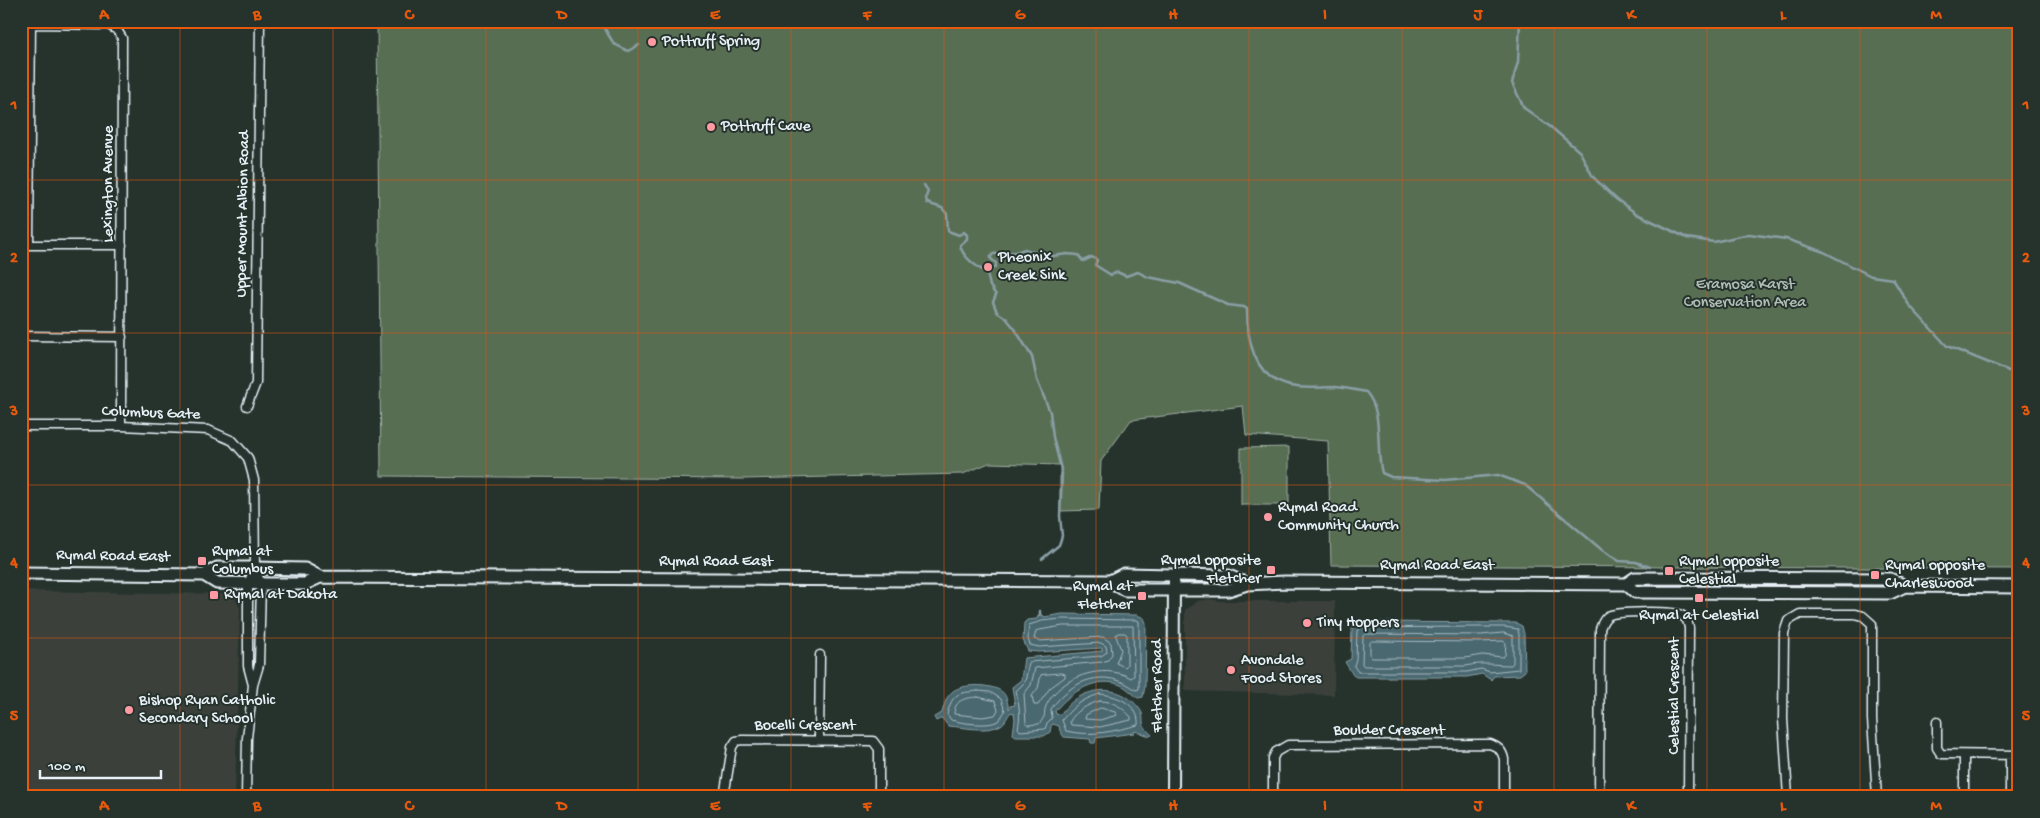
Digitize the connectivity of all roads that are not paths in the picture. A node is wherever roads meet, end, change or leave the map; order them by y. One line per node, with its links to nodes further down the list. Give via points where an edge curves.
1 (260, 21): 7 (street, Upper Mount Albion Road, via 256,383)
2 (31, 23): 3 (street); 4 (street, Lexington Avenue, via 108,25 121,34)
3 (25, 245): 4 (street)
4 (122, 245): 6 (street, Lexington Avenue)
5 (21, 336): 6 (street)
6 (122, 337): 9 (street, Lexington Avenue)
7 (247, 406)
8 (21, 426): 9 (street, Columbus Gate)
9 (121, 426): 10 (street, Columbus Gate, via 208,430 227,436 242,449 254,480)
10 (255, 568): 12 (main road, Rymal Road East, via 217,568); 14 (main road, Rymal Road East, via 305,569); 16 (street); 17 (street)
11 (21, 572): 12 (main road, Rymal Road East)
12 (204, 575): 16 (main road, Rymal Road East, via 217,583)
13 (1174, 575): 15 (main road, Rymal Road East, via 1124,574); 18 (main road, Rymal Road East, via 1229,576); 20 (street, Fletcher Road)
14 (320, 577): 15 (main road, Rymal Road East); 17 (main road, Rymal Road East, via 304,584)
15 (1110, 581): 20 (main road, Rymal Road East, via 1125,590)
16 (248, 583): 17 (main road, Rymal Road East); 22 (street, via 248,666)
17 (260, 584): 22 (street, via 260,665)
18 (1247, 584): 19 (main road, Rymal Road East, via 1626,584 1635,578 1890,579 1904,586); 20 (main road, Rymal Road East, via 1228,590)
19 (2019, 587)
20 (1174, 590): 32 (street, Fletcher Road)
21 (820, 656): 24 (street)
22 (253, 685): 28 (street, via 247,738)
23 (1937, 722): 25 (street, via 1938,751 1946,755)
24 (819, 740): 30 (street, Bocelli Crescent, via 736,742 732,747); 31 (street, Bocelli Crescent, via 869,740 876,743 879,750)
25 (1964, 755): 26 (street); 39 (street)
26 (2010, 755): 27 (street); 40 (street)
27 (2019, 756)
28 (246, 797): 29 (street)
29 (330, 797)
30 (724, 797)
31 (879, 797)
32 (1173, 797)
33 (1274, 797): 34 (street, Boulder Crescent, via 1274,758 1276,752 1288,745 1480,744 1497,746 1502,753)
34 (1504, 797)
35 (1599, 797): 36 (street, Celestial Crescent, via 1600,629 1607,616 1618,613 1678,614 1688,621)
36 (1688, 797)
37 (1788, 797): 38 (street, via 1783,718 1784,633 1788,621 1800,614 1855,614 1872,624 1872,719)
38 (1877, 797)
39 (1964, 797)
40 (2010, 797)

